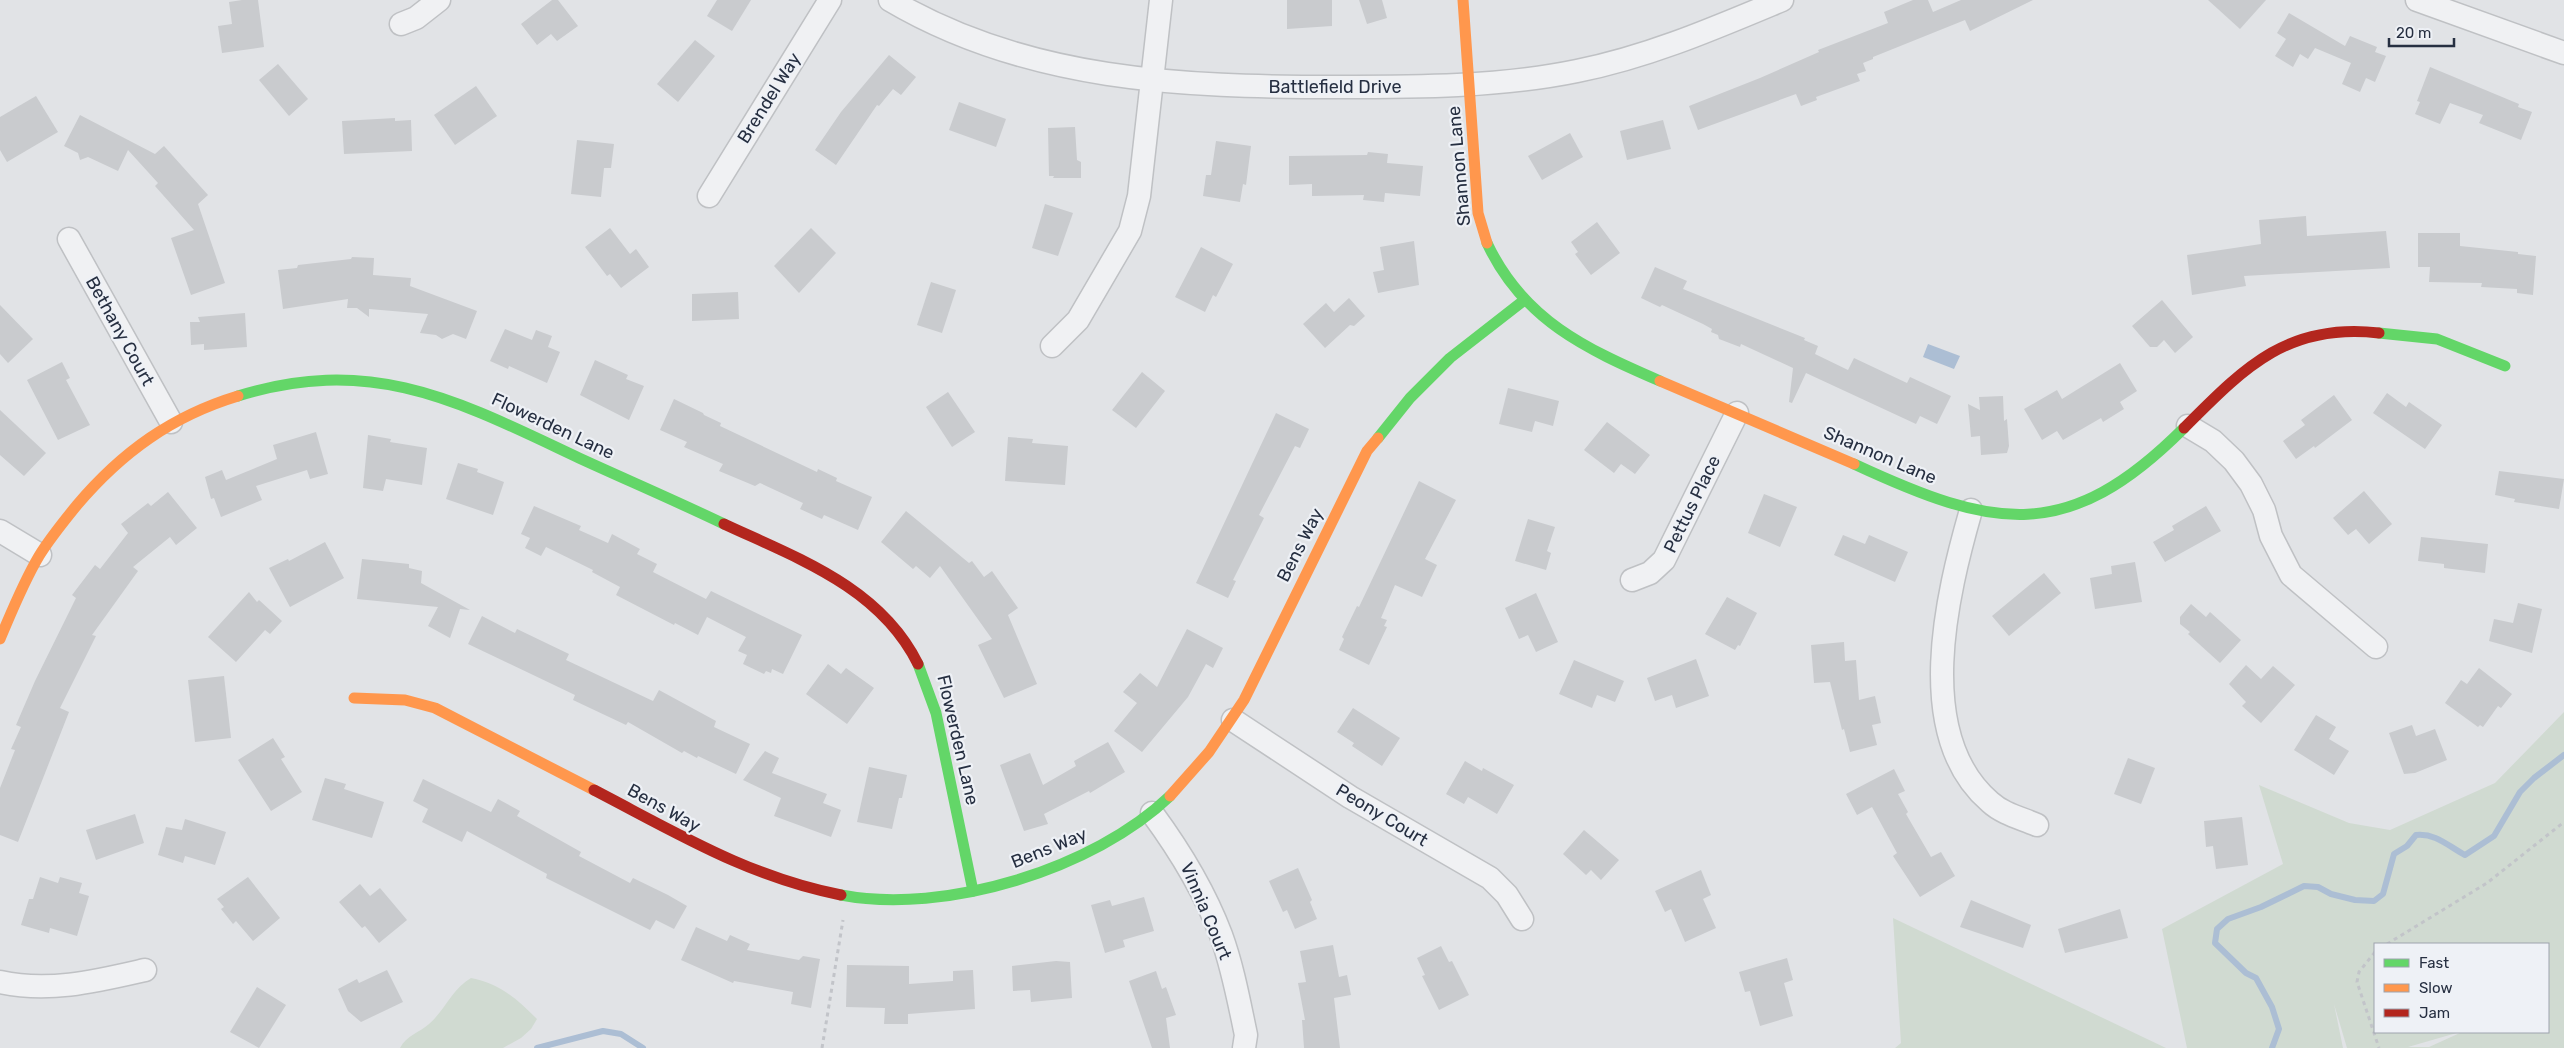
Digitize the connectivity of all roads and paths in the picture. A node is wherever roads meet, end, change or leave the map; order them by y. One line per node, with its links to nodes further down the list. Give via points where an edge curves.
1 (439, 0): 8 (street, via 416,18)
2 (830, 0): 12 (street, Brendel Way)
3 (890, 0): 10 (street, Battlefield Drive, via 952,31 1006,51 1044,62)
4 (1161, 0): 10 (street)
5 (1463, 0): 11 (street, Shannon Lane)
6 (1782, 0): 11 (street, Battlefield Drive, via 1677,42 1617,61 1575,71)
7 (2417, 0): 9 (street)
8 (401, 24)
9 (2564, 53)
10 (1152, 80): 11 (street, Battlefield Drive, via 1230,87); 15 (street, via 1139,196 1130,231 1078,320)
11 (1469, 84): 14 (street, Shannon Lane, via 1478,213 1484,240 1495,265)
12 (709, 196)
13 (69, 239): 18 (street, Bethany Court)
14 (1523, 301): 17 (street, Shannon Lane, via 1592,349); 27 (street, Bens Way, via 1450,358 1410,398 1367,451)
15 (1052, 346)
16 (2505, 366): 19 (street, Shannon Lane, via 2471,350 2436,339 2354,331 2321,335 2291,343 2264,356 2234,378)
17 (1736, 413): 20 (street, Shannon Lane, via 1919,492); 23 (street, Pettus Place, via 1664,560 1650,574)
18 (171, 422): 22 (street, Flowerden Lane, via 116,460 95,481); 31 (street, Flowerden Lane, via 206,406 262,389 307,382 370,380 409,387 455,401 500,420 810,564 886,616 922,668 935,706)
19 (2188, 426): 20 (street, Shannon Lane, via 2127,480 2074,506 2041,514); 25 (street, via 2234,461 2251,484 2290,575)
20 (1972, 510): 30 (street, via 1955,566 1945,620 1941,685 1948,726 1958,757 1973,786 2006,813)
21 (0, 531): 22 (street)
22 (40, 555): 24 (street, Flowerden Lane)
23 (1632, 580)
24 (0, 640)
25 (2376, 647)
26 (354, 698): 32 (street, Bens Way, via 404,700 435,708 696,845 777,878)
27 (1233, 720): 28 (street, Bens Way, via 1206,757); 33 (street, Peony Court, via 1350,797 1490,878 1507,895)
28 (1152, 813): 31 (street, Bens Way, via 1081,857 1031,877); 41 (street, Vinnia Court, via 1196,880 1221,936 1246,1036)
29 (2564, 822): 34 (path, via 2487,882)
30 (2038, 824)
31 (973, 891): 32 (street, Bens Way, via 926,898)
32 (847, 896): 40 (path)
33 (1522, 919)
34 (2388, 943)
35 (2374, 953): 39 (path, via 2359,972 2357,982)
36 (145, 970): 37 (street, via 70,986 37,987)
37 (0, 982)
38 (2374, 1033): 42 (path)
39 (2374, 1033)
40 (822, 1048)
41 (1244, 1048)
42 (2379, 1048)

